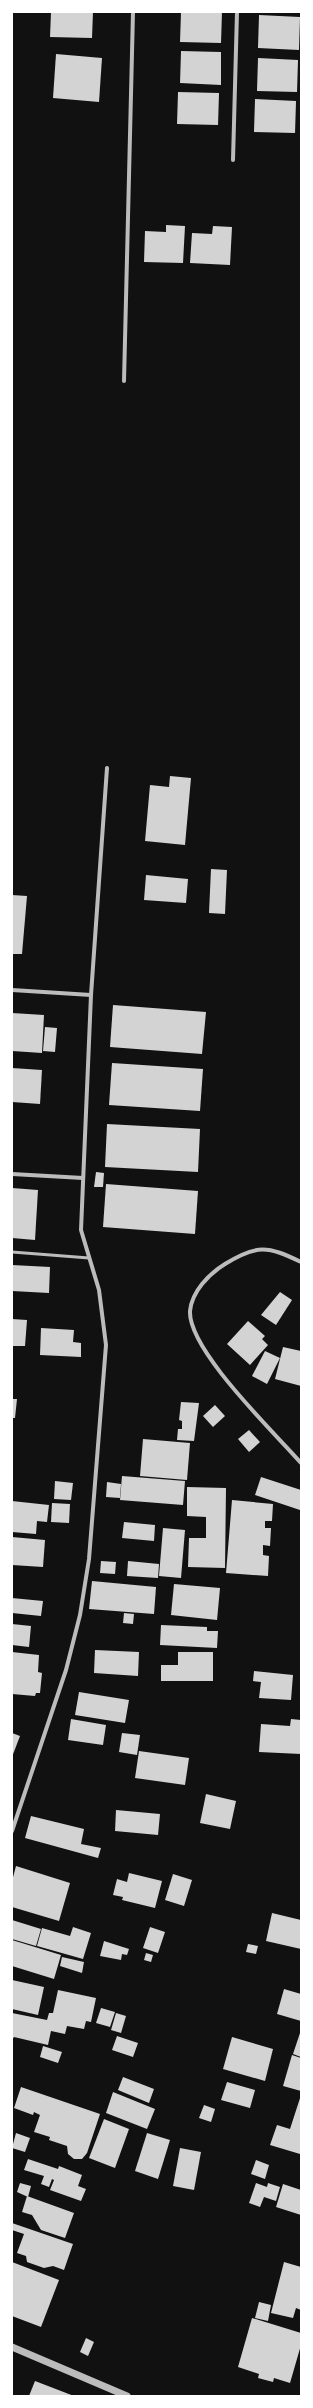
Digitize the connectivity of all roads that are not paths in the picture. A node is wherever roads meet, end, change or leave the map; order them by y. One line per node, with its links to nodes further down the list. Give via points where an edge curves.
1 (133, 12): 4 (street)
2 (237, 12): 3 (street)
3 (233, 160)
4 (124, 381)
5 (108, 768): 7 (street)
6 (12, 990): 7 (street)
7 (92, 994): 9 (street)
8 (12, 1174): 9 (street)
9 (83, 1178): 11 (street, via 81,1230)
10 (12, 1252): 11 (lane)
11 (89, 1258): 14 (street, via 98,1290 106,1345 90,1558 80,1615 66,1670)
12 (301, 1262): 13 (street, via 257,1248 241,1254 220,1267 200,1286 193,1298 190,1312 196,1336 211,1361)
13 (301, 1463)
14 (12, 1831)
15 (12, 2346): 16 (street)
16 (126, 2396)

